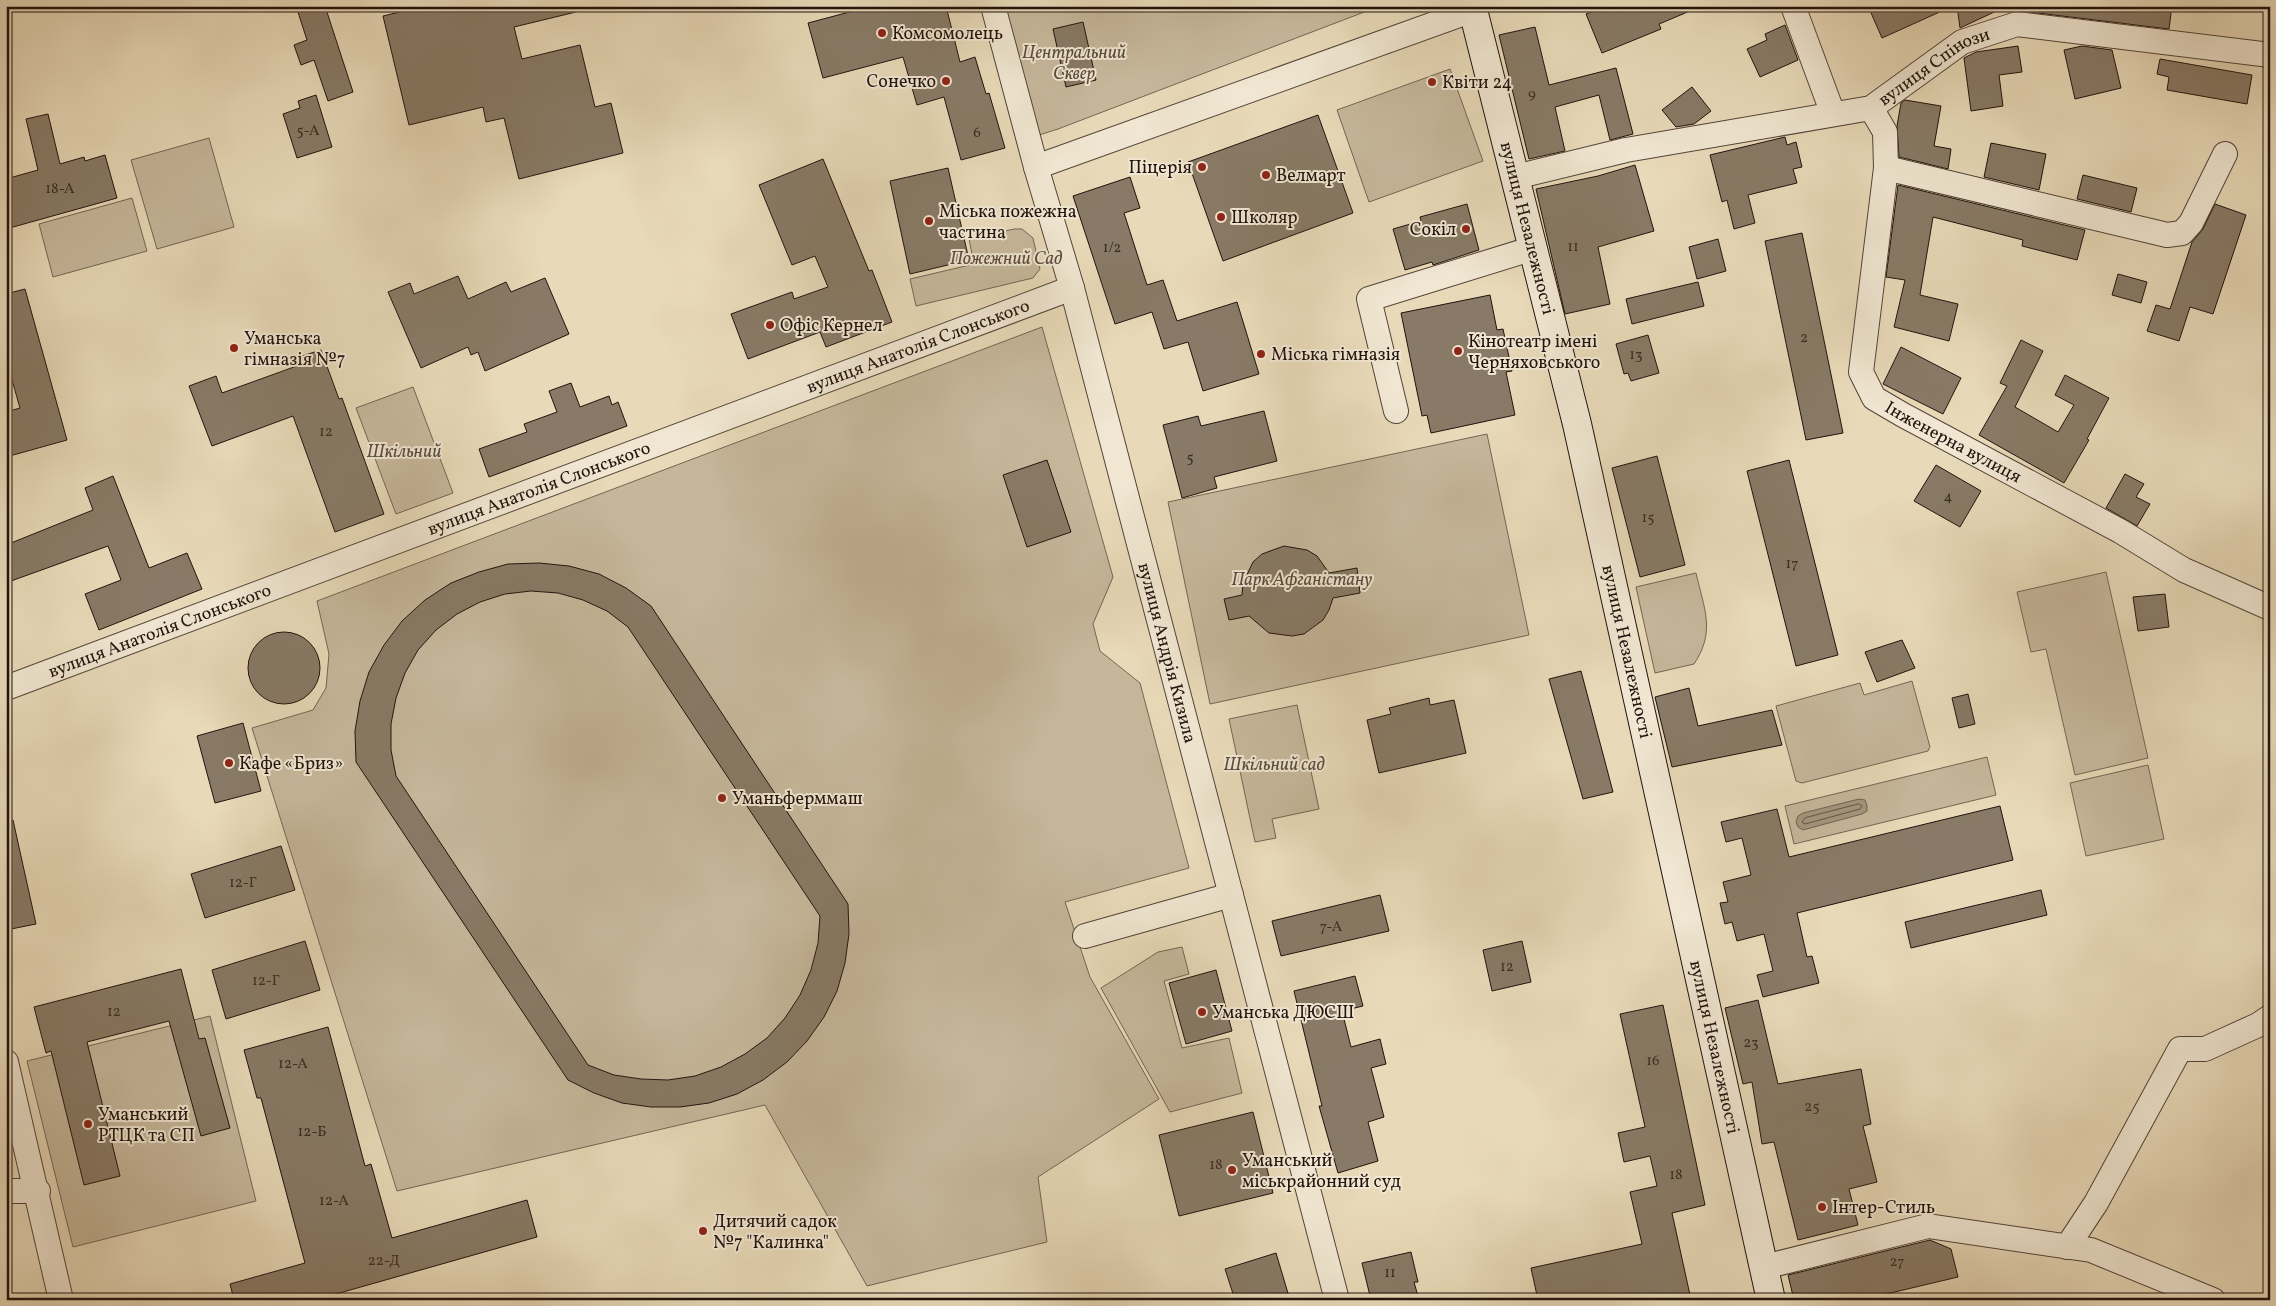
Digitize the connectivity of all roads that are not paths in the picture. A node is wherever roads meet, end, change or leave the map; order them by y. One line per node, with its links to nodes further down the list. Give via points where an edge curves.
1 (994, 6): 8 (street, вулиця Андрія Кизила)
2 (1793, 6): 6 (street)
3 (1476, 8): 8 (street); 10 (main road, вулиця Незалежності)
4 (2270, 55): 5 (street, вулиця Спінози, via 2017,24 1962,42)
5 (1871, 108): 6 (street, вулиця Спінози); 9 (street, Інженерна вулиця, via 1885,132)
6 (1834, 114): 10 (street, вулиця Спінози, via 1626,150)
7 (2225, 154): 9 (street, via 2191,223 2182,233 2167,235)
8 (1036, 167): 12 (street, вулиця Андрія Кизила)
9 (1886, 168): 14 (street, Інженерна вулиця, via 1861,372 1874,398 2120,531 2184,570)
10 (1515, 177): 11 (main road, вулиця Незалежності)
11 (1534, 248): 13 (street, via 1369,299); 23 (main road, вулиця Незалежності)
12 (1072, 288): 15 (street, вулиця Анатолія Слонського); 16 (street, вулиця Андрія Кизила)
13 (1396, 411)
14 (2270, 608)
15 (6, 688)
16 (1231, 895): 17 (street); 25 (street, вулиця Андрія Кизила)
17 (1085, 936)
18 (2270, 1017): 22 (street, via 2205,1049 2180,1049 2096,1203)
19 (6, 1062): 21 (street)
20 (6, 1190): 21 (street)
21 (38, 1191): 24 (street)
22 (2067, 1247): 23 (street, via 1928,1226); 27 (street, via 2091,1250)
23 (1764, 1267): 26 (main road, вулиця Незалежності)
24 (62, 1300)
25 (1337, 1300)
26 (1771, 1300)
27 (2213, 1300)

